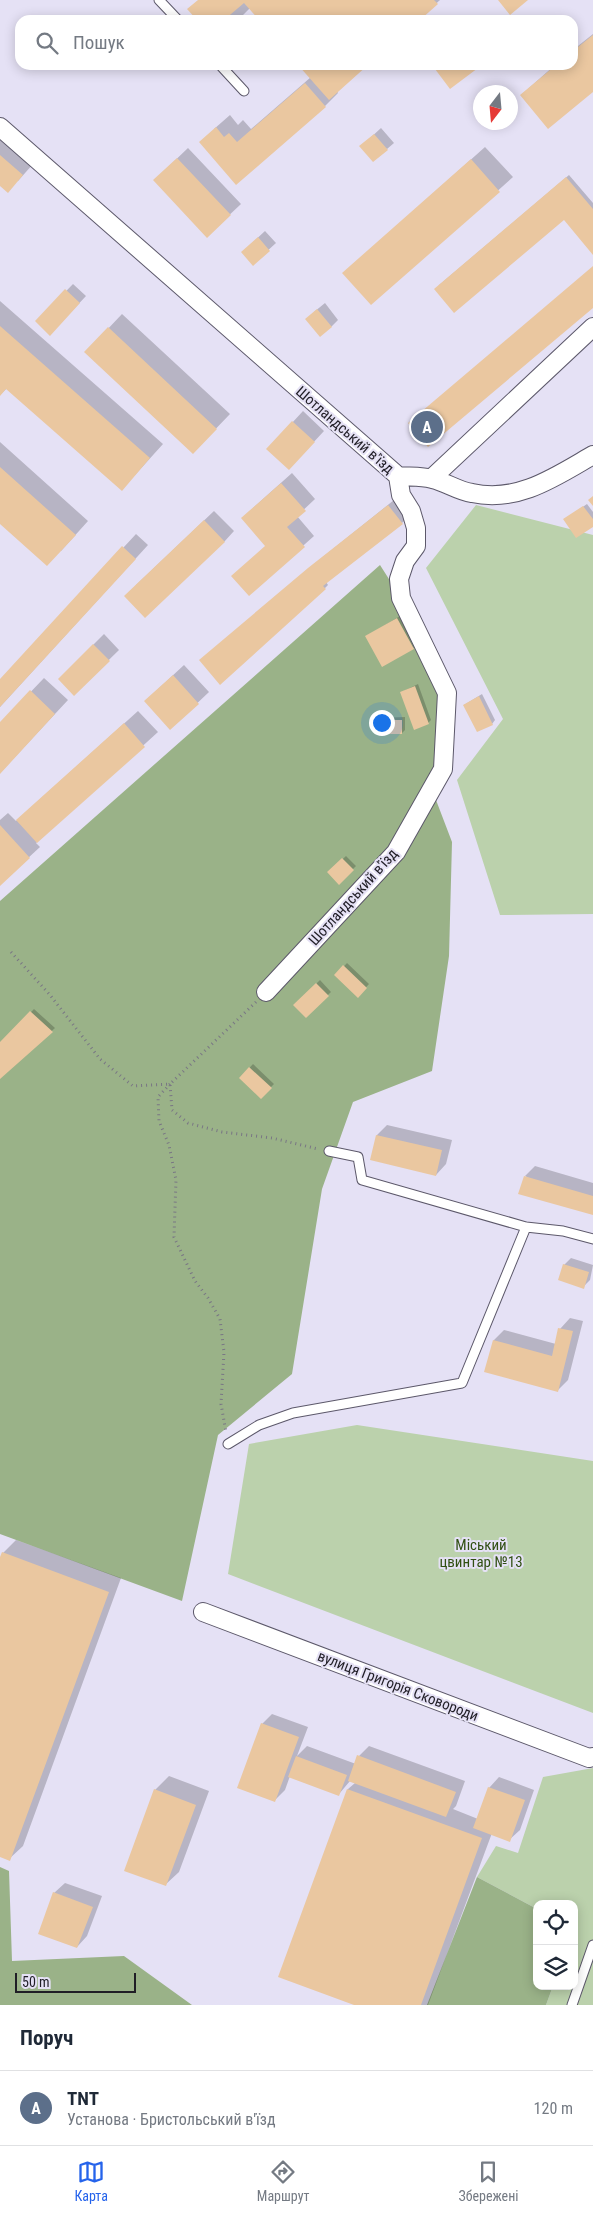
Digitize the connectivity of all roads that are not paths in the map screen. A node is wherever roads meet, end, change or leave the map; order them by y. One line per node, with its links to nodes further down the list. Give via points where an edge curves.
1 (159, 0): 2 (lane)
2 (173, 15)
3 (225, 70): 4 (lane)
4 (244, 91)
5 (0, 127): 8 (street, Шотландський в'їзд)
6 (593, 327): 9 (street)
7 (593, 455): 9 (street, via 524,492 498,496 471,493)
8 (398, 476): 9 (street); 10 (street, Шотландський в'їзд, via 401,495 416,528 416,546 405,561 400,579 401,598 447,693 443,770 396,852)
9 (432, 478)
10 (266, 992)
11 (329, 1151): 12 (lane, via 358,1157 362,1180)
12 (526, 1227): 13 (lane, via 563,1231); 14 (lane, via 462,1383 293,1413 259,1425)
13 (593, 1239)
14 (228, 1444)
15 (203, 1612): 16 (street, вулиця Григорія Сковороди)
16 (593, 1757)
17 (593, 1945): 18 (lane)
18 (572, 2005)

